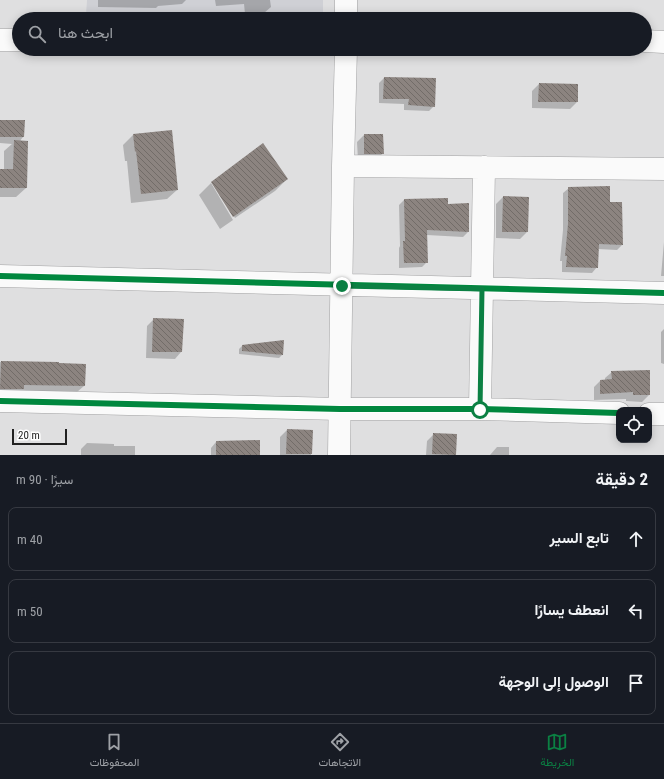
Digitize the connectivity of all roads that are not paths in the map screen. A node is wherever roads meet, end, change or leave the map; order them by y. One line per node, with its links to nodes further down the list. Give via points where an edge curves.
1 (346, 0): 2 (street)
2 (346, 12)
3 (0, 40): 4 (street)
4 (12, 40)
5 (652, 42): 6 (street)
6 (664, 42)
7 (346, 56): 8 (street)
8 (343, 166): 9 (street); 12 (street)
9 (484, 167): 10 (street); 13 (street)
10 (664, 169)
11 (0, 276): 12 (street)
12 (342, 286): 13 (street); 16 (street)
13 (482, 289): 14 (street); 17 (street)
14 (664, 293)
15 (0, 402): 16 (street)
16 (340, 409): 17 (street); 21 (street)
17 (480, 410): 18 (street)
18 (616, 413)
19 (652, 414): 20 (street)
20 (664, 414)
21 (339, 455)

